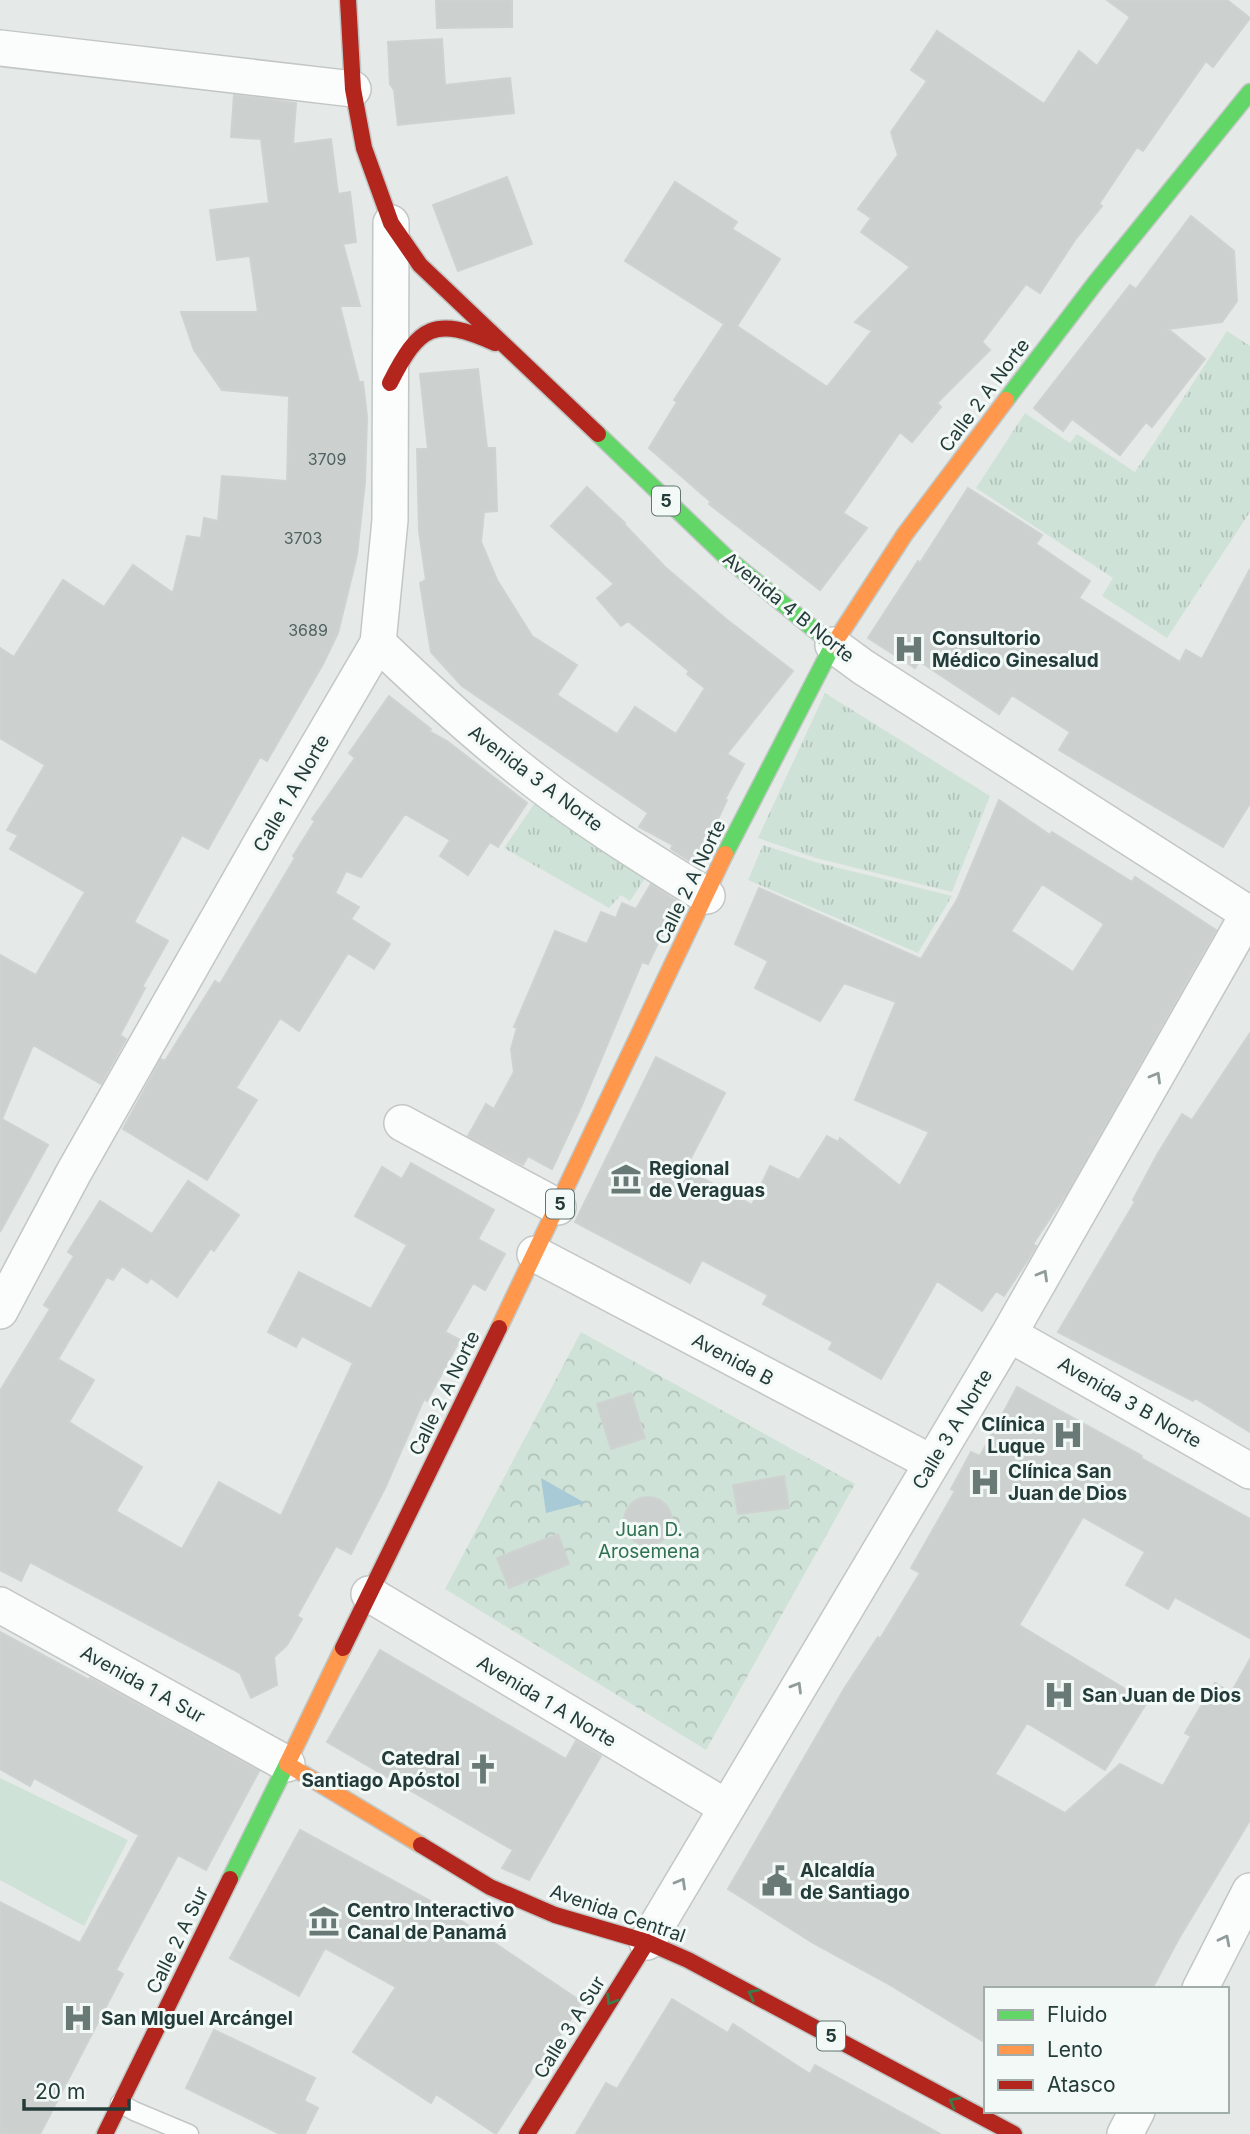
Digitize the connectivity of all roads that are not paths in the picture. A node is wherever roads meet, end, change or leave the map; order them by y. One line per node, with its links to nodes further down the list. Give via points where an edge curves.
1 (348, 0): 3 (main road, 5)
2 (0, 48): 3 (street)
3 (352, 89): 5 (main road, 5, via 364,148)
4 (1250, 92): 9 (main road, Calle 2 A Norte, via 1096,282 905,534)
5 (391, 223): 6 (main road, Avenida 4 B Norte / 5, via 420,265); 7 (street, Calle 1 A Norte)
6 (506, 348): 7 (main road, via 474,332 448,326 429,330 415,339); 9 (main road, Avenida 4 B Norte / 5, via 726,557)
7 (390, 383): 8 (street, Calle 1 A Norte, via 390,520)
8 (378, 643): 10 (street, Avenida 3 A Norte, via 534,781); 15 (street, Calle 1 A Norte, via 87,1149)
9 (833, 645): 10 (main road, Calle 2 A Norte / 5); 11 (street, Avenida 4 B Norte)
10 (707, 895): 13 (main road, Calle 2 A Norte / 5)
11 (1249, 913): 16 (street, Calle 3 A Norte, one-way to 11)
12 (402, 1123): 13 (street)
13 (558, 1207): 14 (main road, Calle 2 A Norte / 5)
14 (535, 1254): 17 (street, Avenida B); 19 (main road, Calle 2 A Norte / 5)
15 (0, 1311)
16 (1009, 1334): 17 (street, Calle 3 A Norte); 18 (street, Avenida 3 B Norte)
17 (932, 1463): 22 (street, Calle 3 A Norte, one-way to 17)
18 (1250, 1471)
19 (369, 1594): 21 (main road, Calle 2 A Norte / 5); 22 (street, Avenida 1 A Norte)
20 (0, 1605): 21 (street, Avenida 1 A Sur)
21 (287, 1764): 24 (main road, Avenida Central / 5, via 490,1887); 27 (main road, Calle 2 A Sur)
22 (726, 1807): 24 (street, Calle 3 A Norte, one-way to 22)
23 (1250, 1891): 26 (street, one-way to 23)
24 (639, 1955): 25 (main road, Avenida Central / 5); 25 (main road); 32 (main road, Calle 3 A Sur, one-way to 32)
25 (681, 1956): 29 (main road, Avenida Central / 5, one-way to 25)
26 (1201, 1987)
27 (120, 2103): 30 (main road, Calle 2 A Sur); 31 (lane)
28 (1136, 2113): 33 (street)
29 (991, 2129)
30 (105, 2134)
31 (189, 2134)
32 (527, 2134)
33 (1125, 2134)

